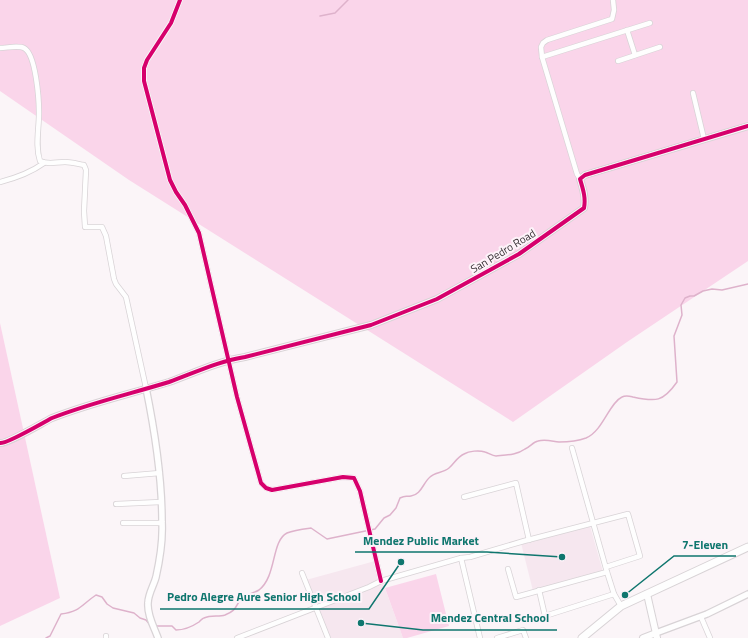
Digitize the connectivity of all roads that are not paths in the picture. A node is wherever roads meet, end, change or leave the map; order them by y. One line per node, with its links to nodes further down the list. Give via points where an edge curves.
1 (180, 0): 16 (street, via 171,23 147,60 144,81 170,180 186,205 199,233)
2 (613, 0): 8 (street, via 612,19 543,43)
3 (650, 23): 4 (street)
4 (627, 30): 7 (street); 8 (street)
5 (660, 47): 7 (street)
6 (0, 48): 13 (street, via 20,47 32,58 39,101 38,156 40,162)
7 (635, 55): 9 (street)
8 (542, 57): 14 (street)
9 (618, 61)
10 (693, 93): 12 (street)
11 (748, 126): 12 (street)
12 (704, 139): 14 (street, via 612,166)
13 (44, 163): 15 (street, via 18,177); 17 (street, via 65,162 84,165 85,228 102,228 106,236 114,278 126,297)
14 (580, 179): 16 (street, San Pedro Road, via 584,208 519,254 437,299 371,325)
15 (0, 182)
16 (229, 360): 17 (street); 34 (street, via 242,419 261,483 272,490 343,477 354,478 360,491)
17 (146, 388): 18 (street, via 79,408 51,419 10,441); 20 (street)
18 (0, 443)
19 (572, 448): 27 (street)
20 (160, 473): 21 (street); 23 (street)
21 (124, 476)
22 (464, 497): 28 (street, via 516,483)
23 (161, 502): 24 (street); 26 (street)
24 (116, 504)
25 (123, 523): 26 (street)
26 (162, 523): 42 (street, via 158,567 147,604)
27 (592, 524): 28 (street); 32 (street); 32 (street, via 628,514 640,556)
28 (527, 540): 30 (street)
29 (748, 547): 37 (main road)
30 (461, 558): 34 (street); 46 (street)
31 (508, 569): 35 (street, via 516,597)
32 (606, 570): 35 (street); 36 (street)
33 (302, 573): 40 (street)
34 (381, 581): 40 (street)
35 (539, 590): 36 (street, via 545,616)
36 (614, 594): 39 (street)
37 (647, 594): 39 (main road); 43 (main road)
38 (748, 594): 41 (street)
39 (621, 606): 49 (main road)
40 (316, 608): 44 (street); 45 (street)
41 (701, 617): 43 (street); 51 (street)
42 (157, 635)
43 (657, 636): 50 (main road)
44 (237, 638)
45 (328, 638)
46 (480, 638)
47 (497, 638): 48 (street, via 523,630)
48 (526, 638)
49 (582, 638)
50 (643, 638)
51 (710, 638)

